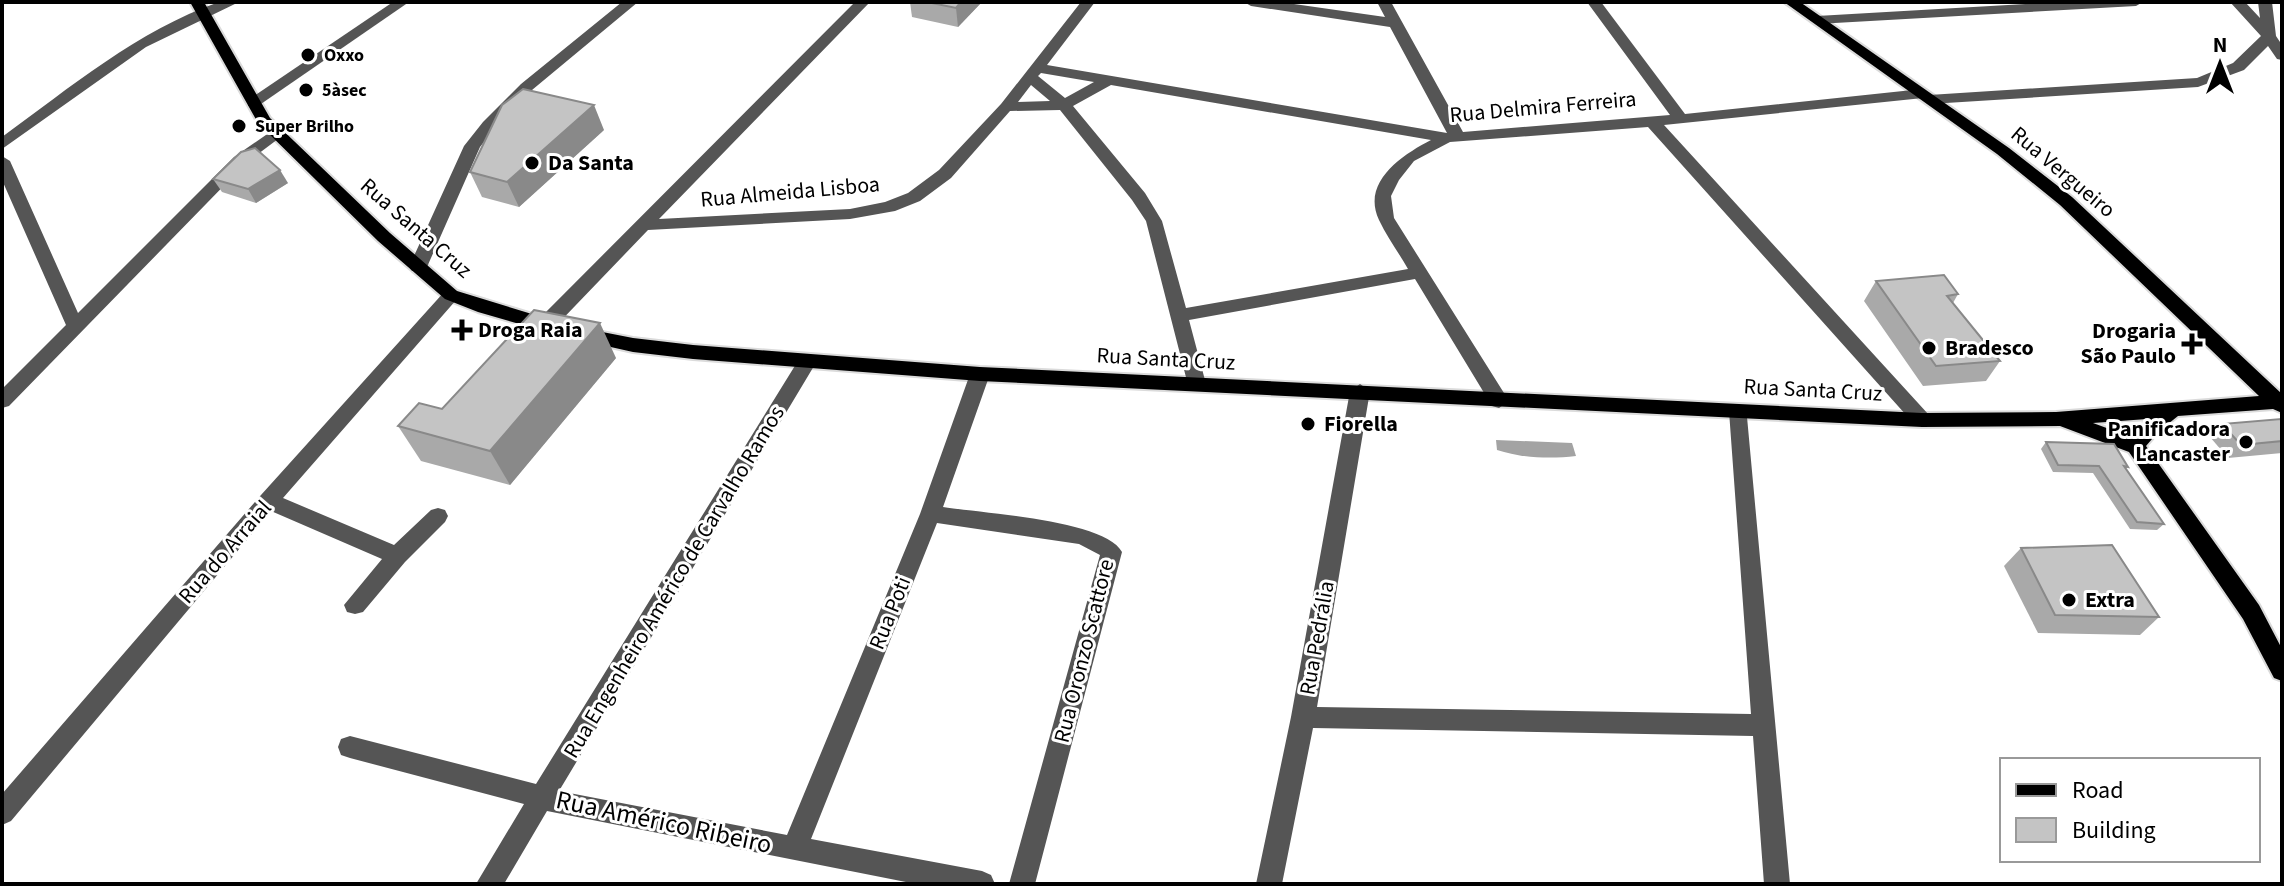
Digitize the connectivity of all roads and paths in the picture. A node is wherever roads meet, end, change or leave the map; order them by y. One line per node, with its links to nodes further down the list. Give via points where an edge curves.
1 (232, 2): 14 (street)
2 (402, 2): 25 (street)
3 (631, 2): 35 (street, via 484,130)
4 (863, 2): 34 (street)
5 (1085, 2): 22 (street, Rua Almeida Lisboa)
6 (1251, 2): 17 (street)
7 (1384, 2): 17 (street)
8 (1594, 2): 28 (street)
9 (1791, 2): 16 (main road, Rua Vergueiro)
10 (2136, 2): 13 (street)
11 (2237, 2): 18 (street)
12 (2265, 2): 18 (street)
13 (2068, 3): 15 (street)
14 (200, 6): 25 (main road, Rua Santa Cruz); 32 (street)
15 (1908, 7): 16 (street)
16 (1817, 20): 24 (main road, Rua Vergueiro)
17 (1395, 23): 31 (street)
18 (2269, 36): 19 (street); 20 (street)
19 (2282, 56)
20 (2251, 60): 21 (street); 24 (street, Rua Delmira Ferreira, via 2219,77 2175,85)
21 (2282, 64)
22 (1035, 73): 23 (street); 26 (street); 27 (street, Rua Almeida Lisboa)
23 (1109, 80): 26 (street); 31 (street)
24 (1926, 96): 28 (street, Rua Delmira Ferreira); 47 (main road, Rua Vergueiro, via 2066,201)
25 (253, 103): 30 (main road, Rua Santa Cruz)
26 (1064, 105): 27 (street); 38 (street, via 1154,221)
27 (1006, 107): 34 (street, Rua Almeida Lisboa, via 945,174 914,197 889,207 850,214)
28 (1680, 118): 29 (street, Rua Delmira Ferreira)
29 (1652, 122): 31 (street, Rua Delmira Ferreira); 51 (street)
30 (276, 133): 35 (main road, Rua Santa Cruz); 39 (street, via 240,160)
31 (1452, 136): 36 (street, Rua Delmira Ferreira, via 1408,158 1383,196 1386,218)
32 (2, 144)
33 (2, 161): 39 (street)
34 (645, 225): 40 (street)
35 (418, 267): 37 (main road, Rua Santa Cruz)
36 (1418, 273): 38 (street); 46 (street, Rua Delmira Ferreira)
37 (451, 295): 40 (main road, Rua Santa Cruz); 53 (street, Rua do Arraial)
38 (1178, 316): 43 (street)
39 (75, 326): 45 (street)
40 (544, 326): 41 (main road, Rua Santa Cruz, via 633,345)
41 (808, 361): 42 (main road, Rua Santa Cruz); 62 (street, Rua Engenheiro Américo de Carvalho Ramos)
42 (980, 374): 43 (main road, Rua Santa Cruz); 54 (street, Rua Poti)
43 (1196, 384): 44 (main road, Rua Santa Cruz)
44 (1360, 391): 46 (main road, Rua Santa Cruz); 59 (street, Rua Pedrália)
45 (2, 401)
46 (1499, 401): 48 (main road, Rua Santa Cruz)
47 (2281, 403): 49 (main road, Rua Santa Cruz)
48 (1739, 411): 51 (main road, Rua Santa Cruz); 60 (street)
49 (2172, 411): 50 (main road, Rua Santa Cruz); 52 (main road, via 2155,421)
50 (2056, 419): 51 (main road, Rua Santa Cruz); 52 (main road)
51 (1922, 420)
52 (2136, 447): 58 (main road, via 2251,612)
53 (268, 501): 56 (street); 63 (street, Rua do Arraial)
54 (930, 514): 64 (street, Rua Poti); 67 (street, Rua Oronzo Scattore, via 1079,535 1111,552)
55 (438, 516): 56 (street)
56 (397, 556): 57 (street)
57 (355, 605)
58 (2282, 671)
59 (1303, 717): 60 (street); 68 (street, Rua Pedrália)
60 (1764, 725): 69 (street)
61 (350, 747): 62 (street, Rua Américo Ribeiro)
62 (544, 797): 64 (street, Rua Américo Ribeiro); 65 (street, Rua Engenheiro Américo de Carvalho Ramos)
63 (2, 813)
64 (794, 849): 66 (street, Rua Américo Ribeiro)
65 (489, 884)
66 (982, 884)
67 (1022, 884)
68 (1269, 884)
69 (1777, 884)

